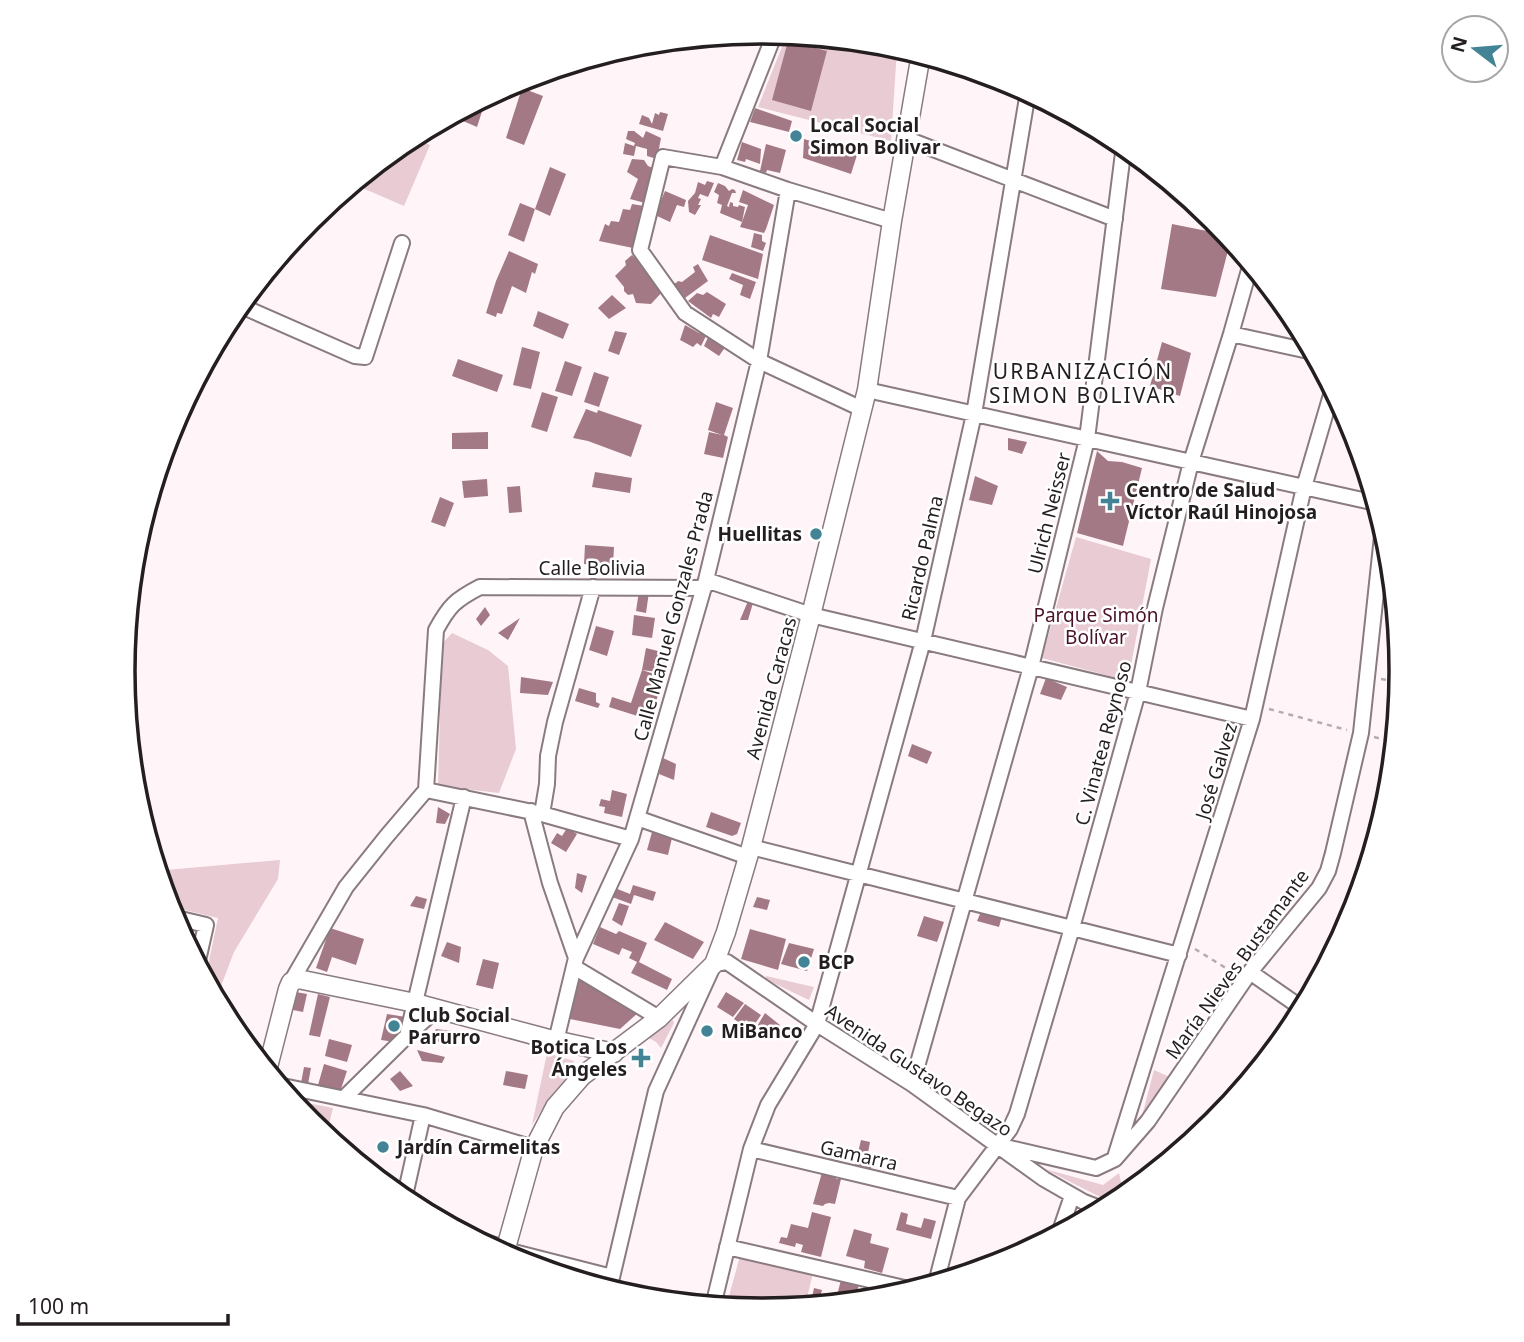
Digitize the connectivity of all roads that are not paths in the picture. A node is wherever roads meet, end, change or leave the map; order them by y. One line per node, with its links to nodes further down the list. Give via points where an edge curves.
1 (771, 44): 6 (street)
2 (919, 64): 4 (main road, Avenida Caracas)
3 (1026, 102): 7 (street, Ricardo Palma)
4 (907, 139): 7 (street); 10 (main road, Avenida Caracas)
5 (1122, 158): 9 (street, Ulrich Neisser)
6 (722, 167): 8 (street); 16 (street, via 663,157 640,250 685,313)
7 (1013, 179): 9 (street); 20 (street, Ricardo Palma)
8 (788, 190): 10 (street); 16 (street, Calle Manuel Gonzales Prada)
9 (1115, 219): 21 (street, Ulrich Neisser)
10 (892, 221): 17 (main road, Avenida Caracas)
11 (402, 243): 13 (street, via 365,357)
12 (1248, 274): 14 (street, C. Vinatea Reynoso)
13 (249, 310)
14 (1231, 334): 15 (street); 22 (street, C. Vinatea Reynoso)
15 (1300, 349)
16 (759, 361): 19 (street); 26 (street, Calle Manuel Gonzales Prada)
17 (867, 390): 19 (main road, Avenida Caracas); 20 (street)
18 (1328, 401): 23 (street, José Galvez)
19 (862, 409): 28 (main road, Avenida Caracas)
20 (974, 414): 21 (street); 29 (street, Ricardo Palma)
21 (1087, 439): 22 (street); 30 (street, Ulrich Neisser)
22 (1191, 462): 23 (street); 31 (street, C. Vinatea Reynoso)
23 (1304, 487): 24 (street); 32 (street, José Galvez)
24 (1366, 501)
25 (1380, 565): 47 (street, María Nieves Bustamante, via 1361,733 1328,871)
26 (705, 584): 27 (street, Calle Bolivia); 28 (street, Calle Bolivia); 36 (street, Calle Manuel Gonzales Prada)
27 (593, 587): 33 (street, Calle Bolivia, via 480,587 447,610 436,630); 35 (street, via 555,722 547,784)
28 (811, 615): 29 (street, Calle Bolivia); 38 (main road, Avenida Caracas)
29 (923, 641): 30 (street, Calle Bolivia); 39 (street, Ricardo Palma)
30 (1031, 667): 31 (street, Calle Bolivia); 40 (street, Ulrich Neisser)
31 (1138, 692): 32 (street, Calle Bolivia); 42 (street, C. Vinatea Reynoso)
32 (1254, 712): 43 (street, José Galvez)
33 (426, 790): 34 (street); 48 (street, via 346,887)
34 (464, 797): 35 (street); 49 (street)
35 (536, 813): 37 (street); 45 (street, via 550,884)
36 (637, 818): 37 (street, Calle Manuel Gonzales Prada); 38 (street)
37 (631, 839): 45 (street, Calle Manuel Gonzales Prada)
38 (750, 852): 39 (street); 46 (main road, Avenida Caracas)
39 (859, 874): 40 (street); 53 (street, Ricardo Palma)
40 (965, 901): 42 (street); 58 (street, Ulrich Neisser)
41 (186, 920): 44 (street, via 206,925)
42 (1072, 928): 43 (street); 62 (street, C. Vinatea Reynoso, via 1017,1114)
43 (1181, 948): 65 (street, José Galvez)
44 (200, 950)
45 (575, 962): 52 (street); 55 (street, Calle Manuel Gonzales Prada)
46 (714, 964): 52 (main road, Avenida Caracas); 53 (street, Avenida Gustavo Begazo, via 727,962); 74 (street, via 656,1091)
47 (1247, 976): 50 (street); 65 (street, María Nieves Bustamante, via 1148,1121)
48 (292, 982): 49 (main road, via 304,979); 57 (main road)
49 (415, 1003): 51 (main road); 54 (street)
50 (1294, 1003)
51 (437, 1009): 54 (street); 55 (main road)
52 (659, 1017): 56 (main road, Avenida Caracas)
53 (817, 1024): 58 (street, Avenida Gustavo Begazo); 64 (street, Ricardo Palma, via 768,1105)
54 (407, 1036): 60 (street)
55 (556, 1041): 56 (main road)
56 (614, 1053): 63 (main road, Avenida Caracas, via 582,1076 555,1107)
57 (270, 1060)
58 (912, 1084): 62 (street, Avenida Gustavo Begazo)
59 (293, 1088): 60 (street)
60 (344, 1098): 61 (street)
61 (423, 1115): 63 (street); 66 (street)
62 (997, 1145): 65 (street, via 1096,1168); 67 (street, Avenida Gustavo Begazo); 68 (street, C. Vinatea Reynoso)
63 (534, 1148): 71 (main road, Avenida Caracas)
64 (751, 1149): 68 (street, Gamarra); 72 (street, Ricardo Palma)
65 (1115, 1159)
66 (407, 1188)
67 (1072, 1196): 69 (street, Avenida Gustavo Begazo); 70 (street)
68 (958, 1198): 73 (street)
69 (1091, 1204)
70 (1064, 1221)
71 (507, 1244)
72 (727, 1247): 75 (street); 76 (street, Ricardo Palma)
73 (939, 1273)
74 (611, 1279)
75 (890, 1285)
76 (715, 1296)

